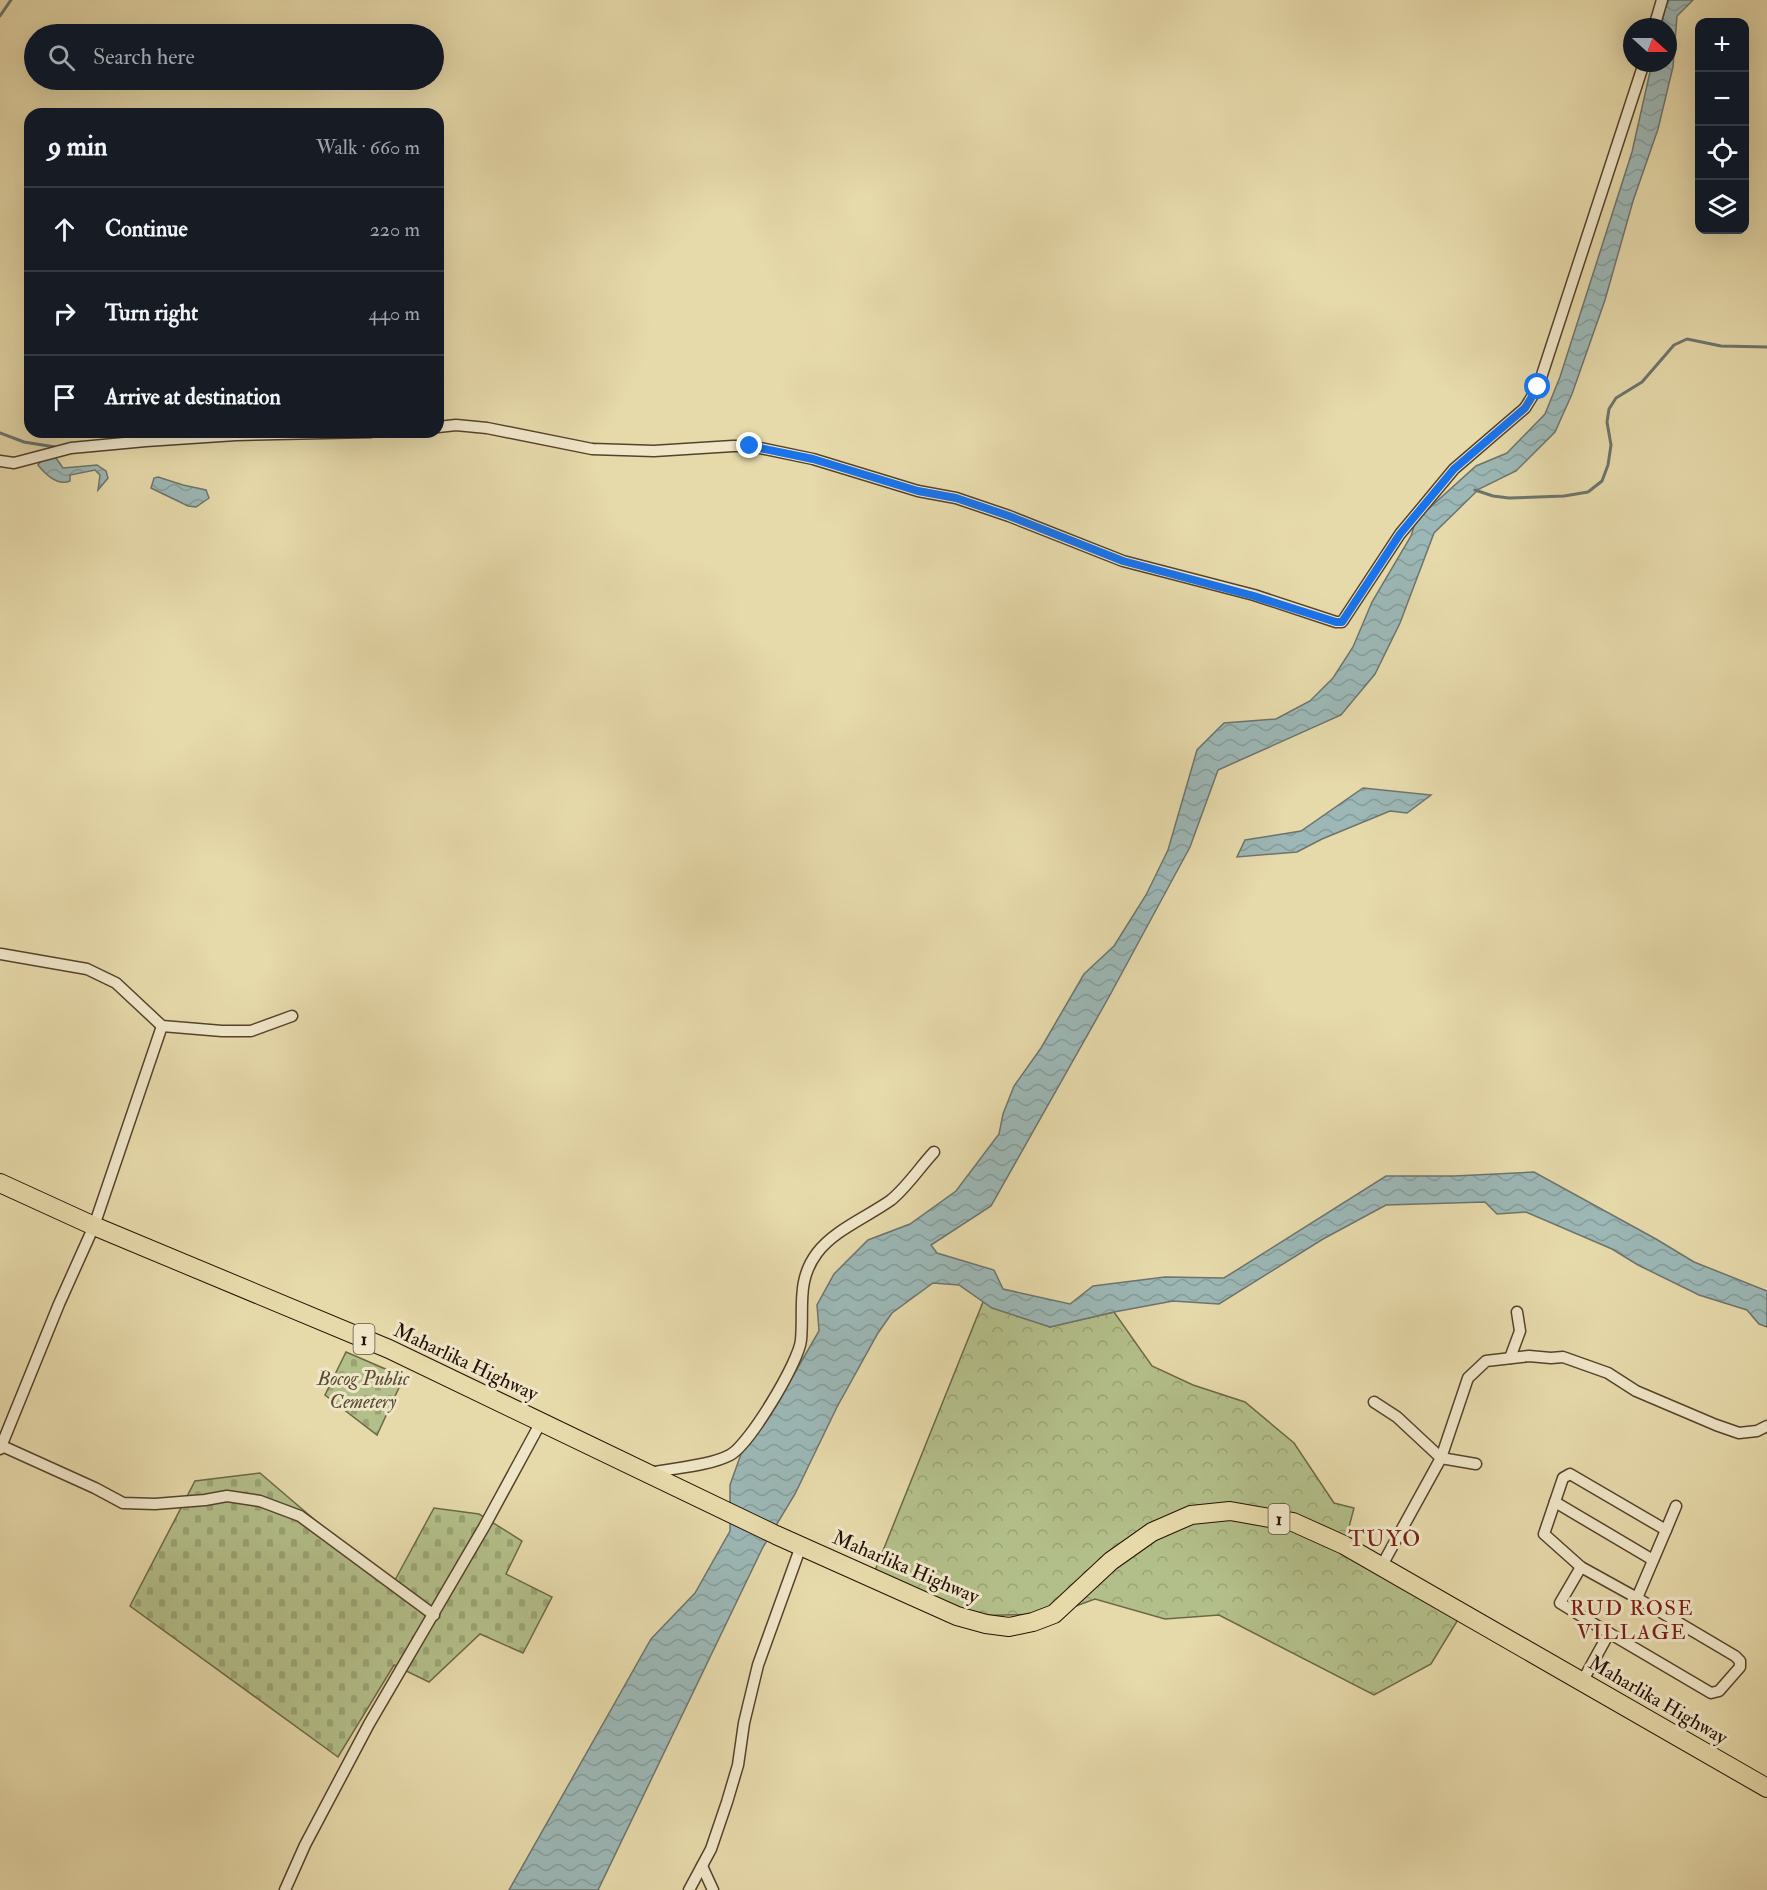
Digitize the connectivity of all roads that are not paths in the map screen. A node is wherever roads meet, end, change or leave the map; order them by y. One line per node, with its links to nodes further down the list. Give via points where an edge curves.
1 (1662, 0): 2 (street)
2 (1657, 18)
3 (1641, 72): 4 (street, via 1538,387 1525,408 1454,469 1400,534 1342,622 1123,561 956,498 772,450 733,446 613,450 478,427)
4 (444, 427)
5 (195, 438): 6 (street, via 70,448 14,463)
6 (0, 461)
7 (1, 954): 9 (street, via 87,969 116,983)
8 (292, 1016): 9 (street, via 251,1031)
9 (162, 1026): 12 (street)
10 (934, 1152): 21 (street, via 893,1198 818,1251 802,1288 801,1342 795,1361 743,1443 730,1455)
11 (0, 1183): 12 (highway, Maharlika Highway / 1)
12 (94, 1226): 16 (highway, Maharlika Highway / 1, via 389,1349); 18 (street)
13 (1517, 1312): 14 (street, via 1520,1331)
14 (1510, 1358): 17 (street, via 1563,1357 1608,1373 1636,1391 1739,1433); 19 (street, via 1486,1361 1468,1378)
15 (1374, 1402): 19 (street, via 1397,1417)
16 (541, 1422): 21 (highway, Maharlika Highway / 1); 30 (street)
17 (1767, 1426)
18 (0, 1447): 30 (street, via 123,1503 175,1503 227,1496 260,1501 300,1516)
19 (1441, 1458): 20 (street); 27 (street)
20 (1476, 1464)
21 (646, 1473): 25 (highway, Maharlika Highway / 1)
22 (1555, 1502): 24 (street, via 1563,1478 1570,1474); 26 (street); 28 (street, via 1544,1534)
23 (1676, 1506): 24 (street)
24 (1666, 1530): 26 (street)
25 (801, 1546): 27 (highway, Maharlika Highway / 1, via 957,1616 1009,1627 1054,1614 1111,1561 1152,1532 1191,1515 1230,1511 1293,1522); 34 (street, via 758,1665 738,1765)
26 (1653, 1560): 29 (street)
27 (1381, 1567): 32 (highway, Maharlika Highway / 1)
28 (1581, 1567): 29 (street); 31 (street, via 1560,1604)
29 (1637, 1598): 31 (street, via 1735,1656 1740,1667 1719,1691 1711,1693)
30 (434, 1615): 35 (street, via 369,1724)
31 (1609, 1634): 32 (street)
32 (1582, 1682): 33 (highway, Maharlika Highway / 1)
33 (1767, 1788)
34 (702, 1866): 36 (street); 37 (street)
35 (285, 1890)
36 (689, 1890)
37 (713, 1890)

